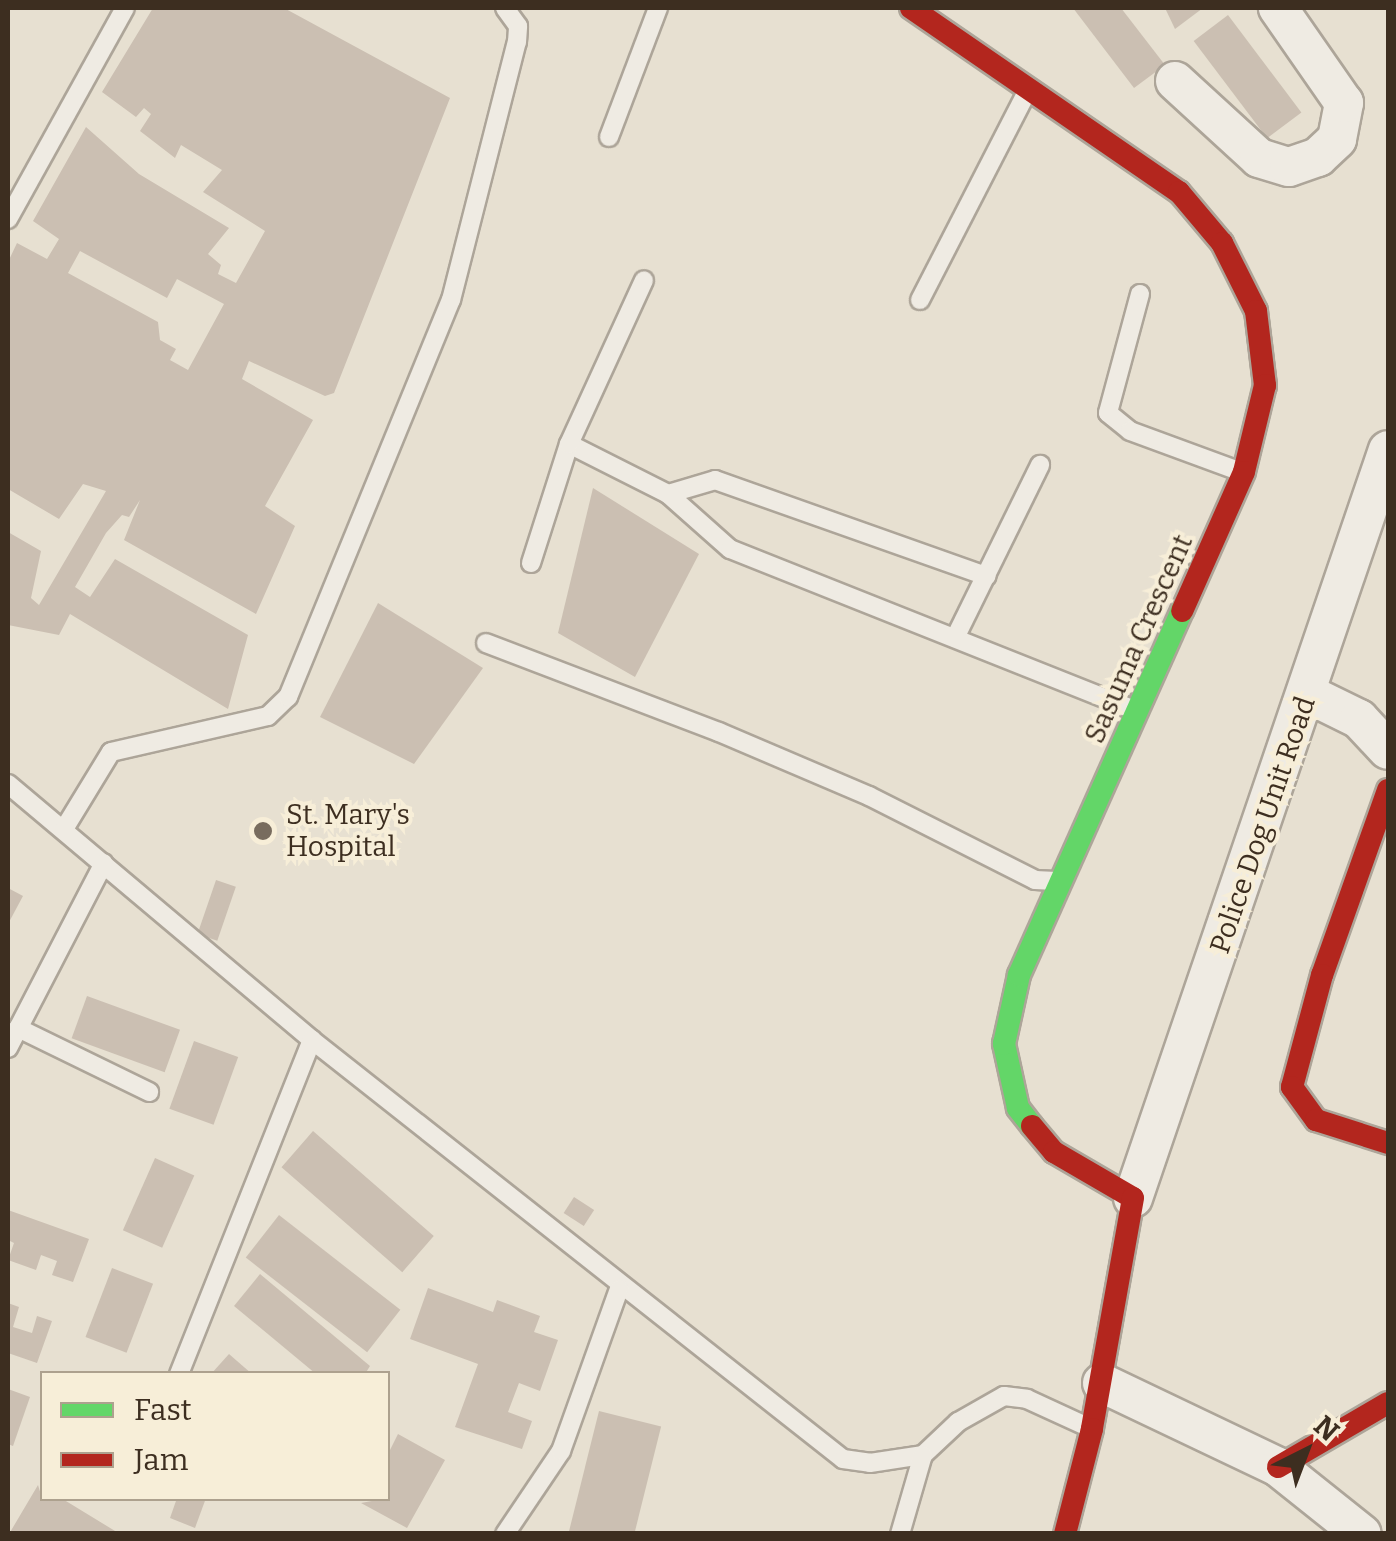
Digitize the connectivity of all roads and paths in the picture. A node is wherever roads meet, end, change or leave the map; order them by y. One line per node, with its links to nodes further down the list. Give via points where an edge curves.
1 (125, 8): 9 (lane)
2 (505, 8): 27 (lane, via 518,26 517,42 450,300 288,697 268,716 111,752)
3 (658, 8): 8 (lane)
4 (911, 8): 7 (street, Sasuma Crescent)
5 (1278, 8): 6 (street, via 1344,103 1337,139 1318,157 1289,167 1259,158)
6 (1175, 81)
7 (1029, 90): 12 (lane); 16 (street, Sasuma Crescent, via 1179,192 1222,243 1256,311 1266,385)
8 (609, 137)
9 (8, 219)
10 (644, 280): 13 (lane)
11 (1140, 294): 16 (lane, via 1108,414 1130,432)
12 (920, 300)
13 (569, 444): 17 (lane); 18 (lane)
14 (1388, 450): 22 (street, Police Dog Unit Road)
15 (1040, 465): 19 (lane)
16 (1244, 472): 23 (street, Sasuma Crescent)
17 (668, 494): 19 (lane, via 716,480); 20 (lane, via 730,549)
18 (531, 562)
19 (986, 576): 20 (lane)
20 (955, 638): 23 (lane)
21 (486, 643): 29 (lane, via 869,796 1035,880)
22 (1308, 694): 24 (street, via 1359,720); 35 (street, Police Dog Unit Road)
23 (1140, 712): 29 (street, Sasuma Crescent)
24 (1388, 750)
25 (8, 784): 27 (lane)
26 (1388, 790): 34 (street, via 1322,975 1292,1087 1316,1120)
27 (64, 828): 28 (lane)
28 (104, 863): 30 (lane); 31 (lane)
29 (1060, 881): 35 (street, Sasuma Crescent, via 1020,975 1004,1044 1018,1108 1054,1152)
30 (18, 1028): 32 (lane); 33 (lane)
31 (312, 1040): 36 (lane); 37 (lane)
32 (8, 1048)
33 (148, 1092)
34 (1388, 1144)
35 (1133, 1198): 38 (street)
36 (619, 1288): 41 (lane, via 843,1459 870,1463); 43 (lane, via 561,1451)
37 (180, 1371)
38 (1102, 1383): 40 (street); 42 (street)
39 (1388, 1403): 42 (street)
40 (1092, 1430): 41 (lane, via 1028,1399 1004,1396 958,1422); 45 (street)
41 (923, 1455): 44 (lane)
42 (1278, 1467): 46 (street)
43 (504, 1534)
44 (900, 1534)
45 (1064, 1534)
46 (1362, 1534)

